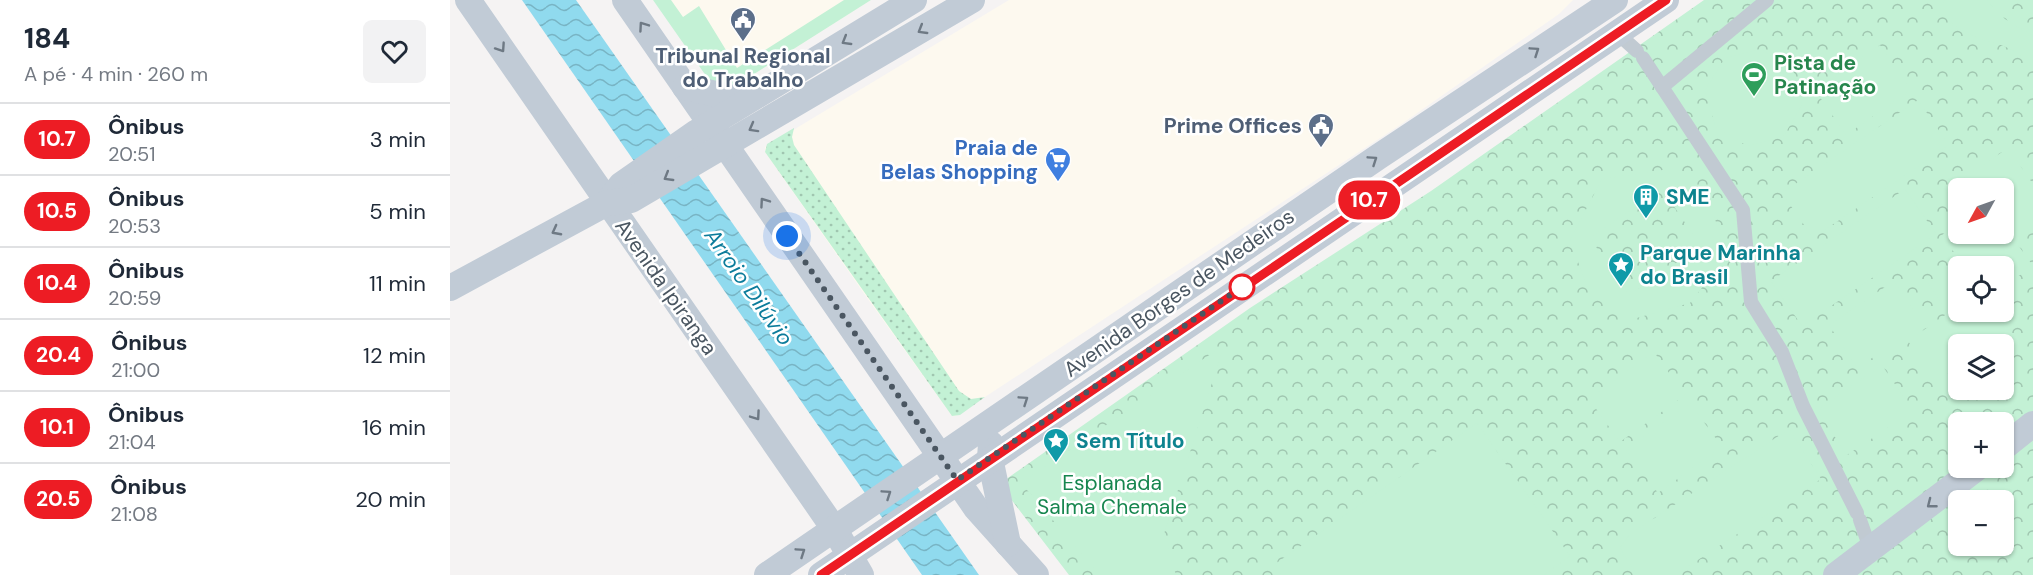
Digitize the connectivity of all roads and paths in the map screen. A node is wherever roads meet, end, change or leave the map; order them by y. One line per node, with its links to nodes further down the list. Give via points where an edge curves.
1 (468, 0): 13 (main road, Avenida Ipiranga, one-way to 13)
2 (624, 0): 9 (main road, one-way to 2)
3 (914, 0): 11 (main road, one-way to 11)
4 (972, 0): 12 (main road, one-way to 12, via 835,82)
5 (1615, 0): 15 (main road, Avenida Borges de Medeiros, one-way to 5)
6 (1666, 0): 8 (main road, Avenida Borges de Medeiros)
7 (1767, 0): 10 (street)
8 (1617, 33): 10 (street, via 1640,54); 19 (main road, Avenida Borges de Medeiros)
9 (685, 87): 11 (main road, via 733,98); 12 (main road)
10 (1662, 87): 24 (street, via 1743,210 1751,302 1782,352)
11 (755, 96): 12 (main road)
12 (708, 140): 13 (main road, one-way to 13); 18 (main road, one-way to 12)
13 (620, 196): 14 (main road, one-way to 14); 22 (main road, Avenida Ipiranga, one-way to 22)
14 (450, 288)
15 (991, 422): 18 (main road, Avenida Borges de Medeiros); 19 (main road)
16 (2033, 424): 17 (main road)
17 (2014, 439)
18 (940, 457): 21 (main road); 22 (main road, Avenida Borges de Medeiros, one-way to 18)
19 (990, 458): 21 (main road, Avenida Borges de Medeiros); 23 (main road)
20 (1964, 478): 24 (main road, one-way to 24)
21 (957, 480): 23 (main road); 25 (main road, Avenida Borges de Medeiros)
22 (845, 523): 25 (main road, Avenida Ipiranga); 26 (main road, Avenida Borges de Medeiros, one-way to 22)
23 (1008, 544): 28 (main road)
24 (1871, 551): 29 (main road)
25 (861, 557): 27 (main road, Avenida Borges de Medeiros)
26 (767, 575)
27 (821, 575)
28 (1036, 575)
29 (1836, 575)

